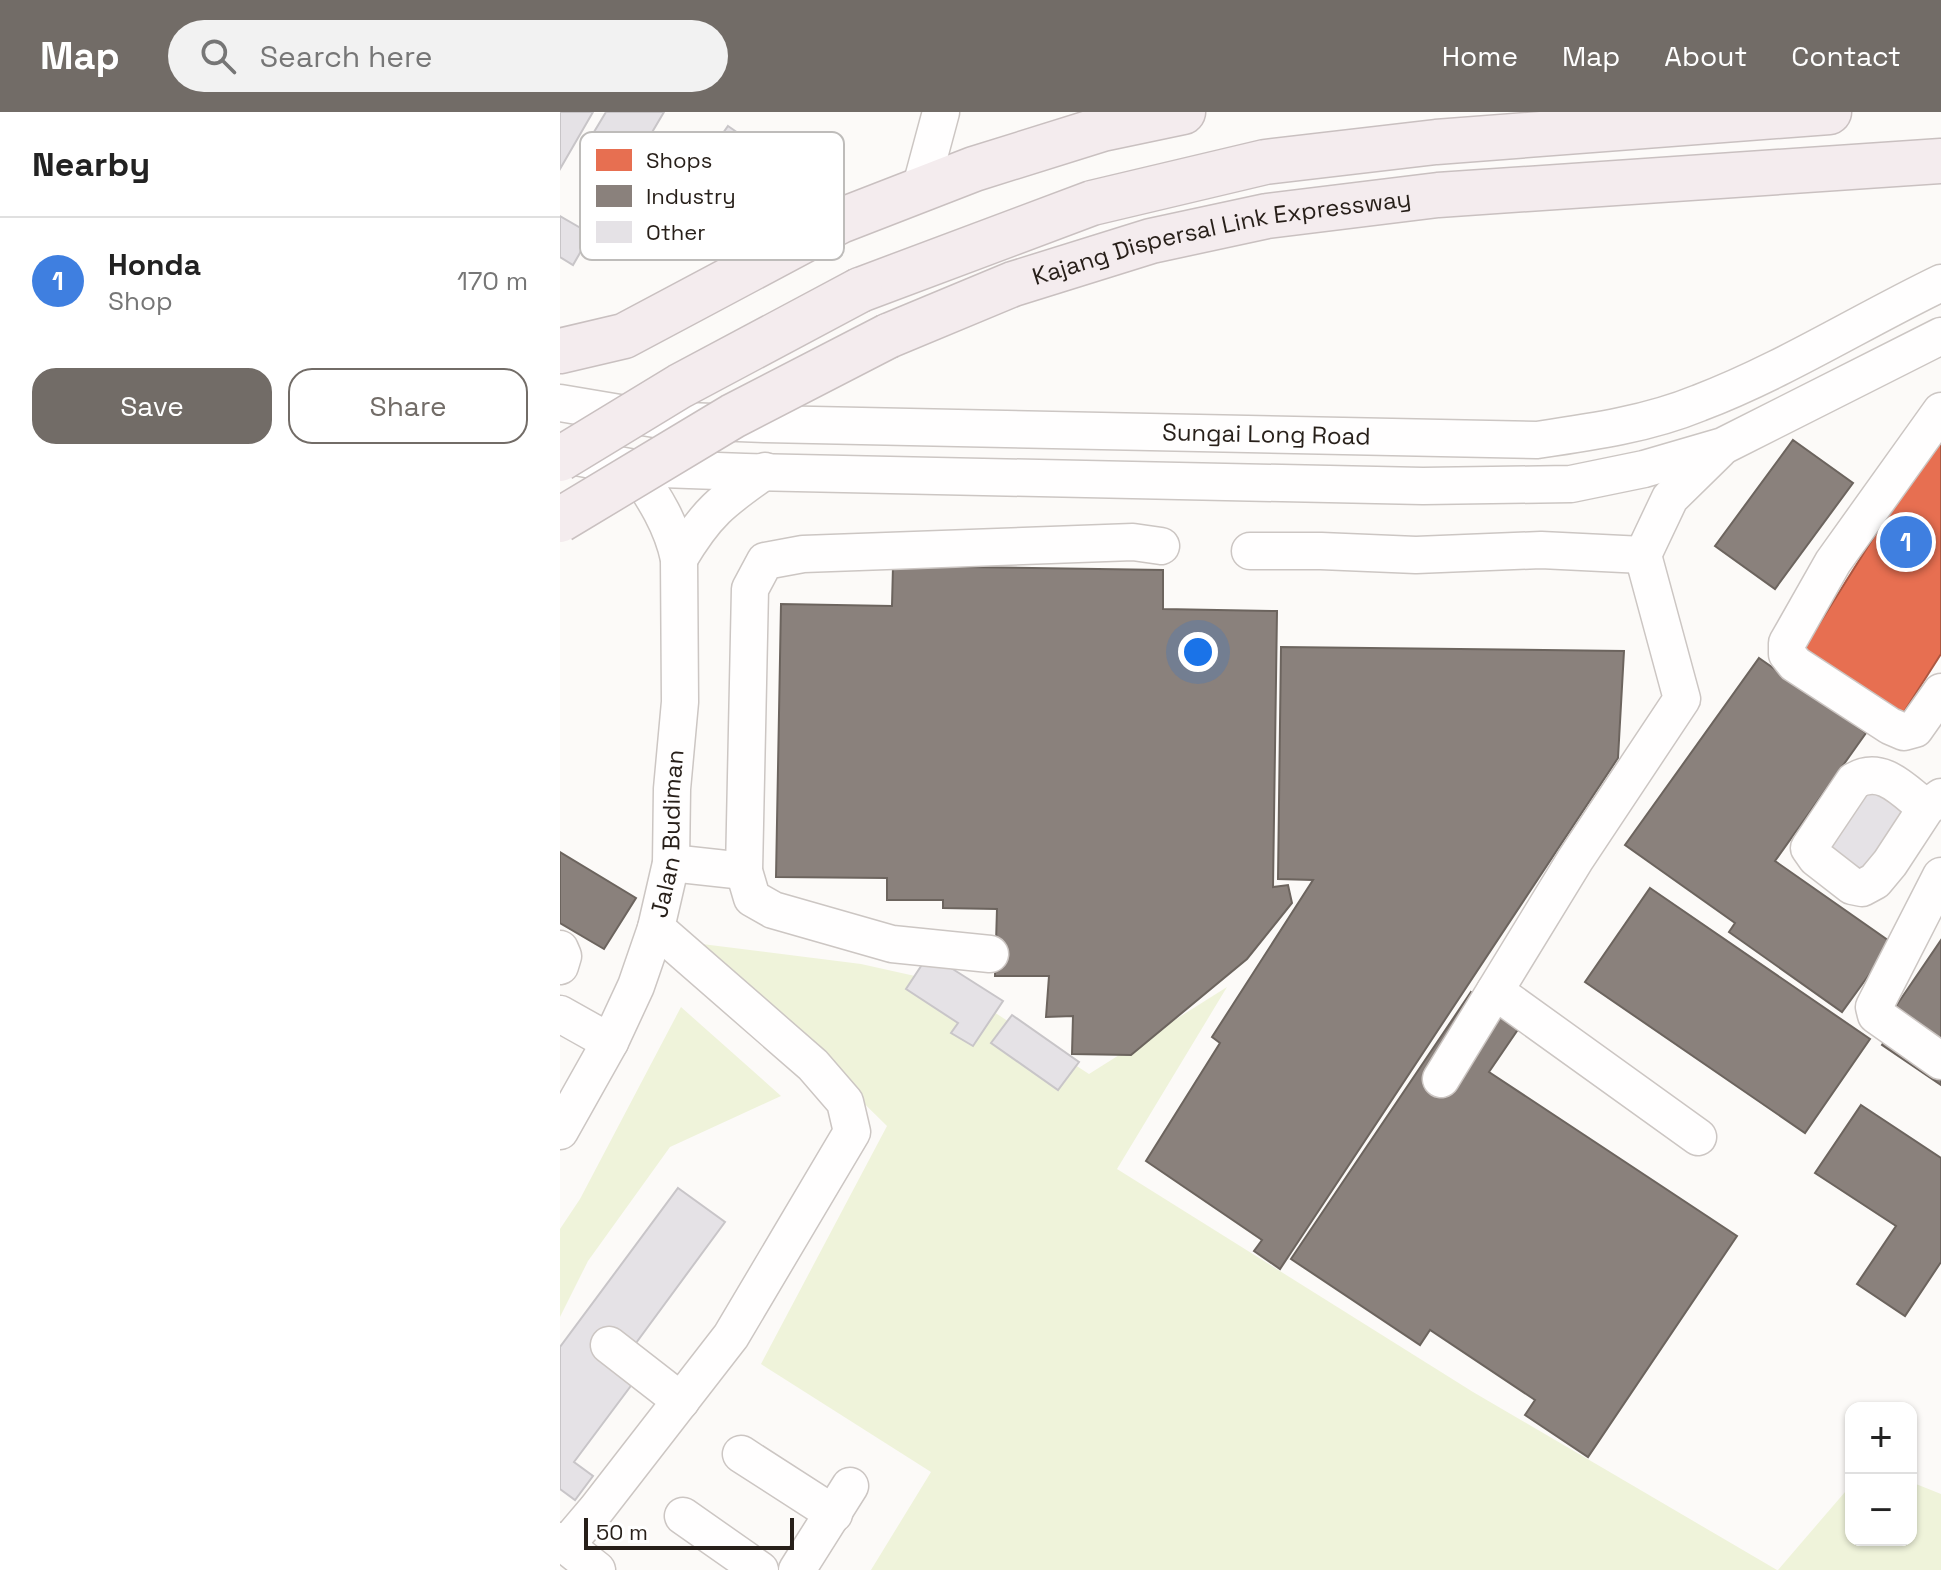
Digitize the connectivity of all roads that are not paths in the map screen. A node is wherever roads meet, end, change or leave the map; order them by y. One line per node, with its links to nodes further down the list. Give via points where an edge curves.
1 (941, 112): 5 (street)
2 (1183, 112): 5 (highway, via 1102,129)
3 (1829, 112): 14 (highway, bridge, via 1436,142 1265,162 1092,203 860,290)
4 (1941, 161): 17 (highway, Kajang Dispersal Link Expressway, bridge, via 1438,195 1267,216 1151,241 1027,280 888,336 733,416)
5 (920, 190): 6 (highway)
6 (844, 219)
7 (767, 260): 10 (highway, via 624,336)
8 (1941, 283): 11 (street, Sungai Long Road, via 1698,404 1609,429 1537,440 765,424 661,420)
9 (1941, 336): 13 (street, Sungai Long Road)
10 (560, 351)
11 (560, 403)
12 (1941, 411): 22 (street, via 1833,562 1787,643 1795,664 1904,732 1915,729)
13 (1723, 446): 16 (street, Sungai Long Road, via 1571,484); 20 (street, via 1670,498)
14 (560, 457): 15 (street, Sungai Long Road)
15 (634, 468): 16 (street, Sungai Long Road); 21 (street, Jalan Budiman, via 670,528)
16 (765, 471): 21 (street, via 720,502)
17 (560, 520)
18 (1161, 546): 24 (street, via 1133,542 898,550 765,561 750,589)
19 (1250, 551): 20 (street)
20 (1643, 555): 30 (street, via 1682,699)
21 (679, 559): 23 (street, Jalan Budiman, via 680,702)
22 (1941, 692)
23 (671, 863): 24 (street); 26 (street, Jalan Budiman)
24 (744, 871): 28 (street, via 752,898 773,910 892,944)
25 (1941, 876): 33 (street, via 1874,1007 1876,1015)
26 (656, 928): 32 (street, Jalan Budiman); 38 (street, via 813,1065 845,1102 852,1132 731,1336)
27 (560, 949): 29 (street)
28 (990, 954)
29 (560, 966)
30 (1495, 991): 34 (street); 36 (street)
31 (560, 1014): 32 (street)
32 (610, 1042): 35 (street, Jalan Budiman)
33 (1941, 1061)
34 (1441, 1079)
35 (560, 1131)
36 (1698, 1137)
37 (609, 1345): 38 (street)
38 (681, 1401): 41 (street)
39 (741, 1454): 44 (street, via 842,1500)
40 (683, 1516): 43 (street)
41 (564, 1542): 42 (street)
42 (597, 1570)
43 (760, 1570)
44 (797, 1570)

